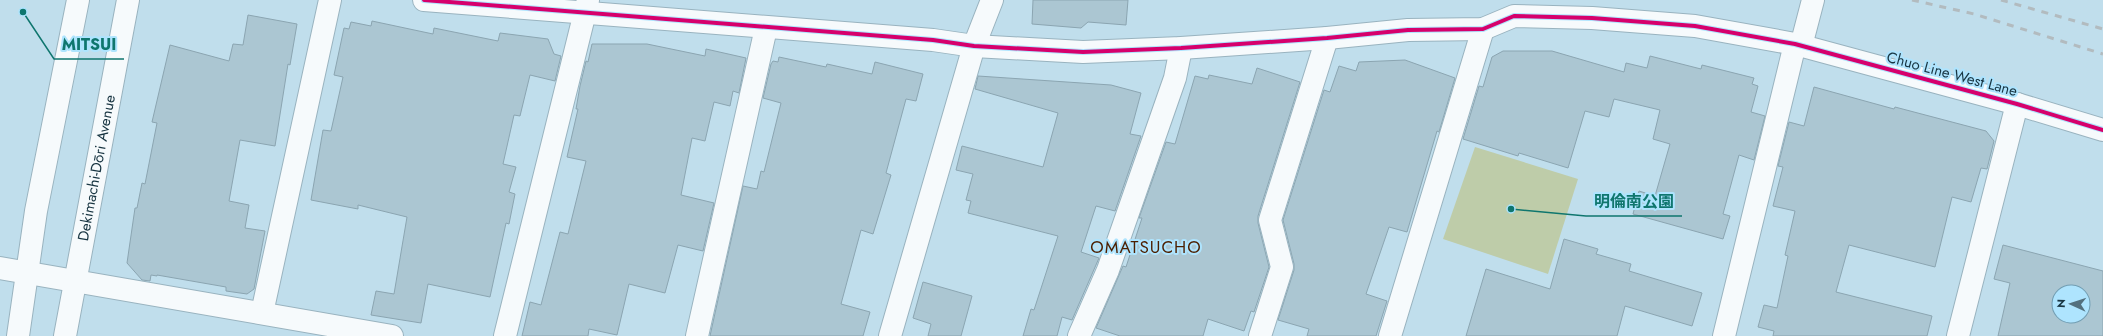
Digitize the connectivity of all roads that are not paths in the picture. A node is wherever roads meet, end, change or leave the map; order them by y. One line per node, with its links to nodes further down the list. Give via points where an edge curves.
1 (78, 0): 18 (street, via 36,211)
2 (128, 0): 19 (street, Dekimachi-Dōri Avenue)
3 (330, 0): 20 (street)
4 (424, 0): 7 (street)
5 (992, 0): 13 (street)
6 (1813, 1): 12 (street)
7 (586, 6): 9 (street); 24 (street)
8 (1513, 8): 10 (street); 12 (street, Chuo Line West Lane, via 1592,18 1695,26)
9 (766, 28): 13 (street, via 933,40); 25 (street)
10 (1483, 28): 11 (street, via 1408,30); 29 (street)
11 (1327, 38): 14 (street); 28 (street, via 1270,220 1282,267)
12 (1798, 45): 15 (street, Chuo Line West Lane); 30 (street)
13 (974, 46): 14 (street, via 1083,52); 26 (street)
14 (1181, 48): 27 (street, via 1175,78 1108,270)
15 (2017, 104): 16 (street, Chuo Line West Lane); 31 (street)
16 (2103, 130)
17 (0, 268): 18 (street)
18 (28, 273): 19 (street); 21 (street)
19 (74, 280): 20 (street); 22 (street, Dekimachi-Dōri Avenue)
20 (262, 313): 23 (street)
21 (18, 336)
22 (65, 336)
23 (392, 336)
24 (505, 336)
25 (697, 336)
26 (890, 336)
27 (1079, 336)
28 (1260, 336)
29 (1390, 336)
30 (1724, 336)
31 (1958, 336)

